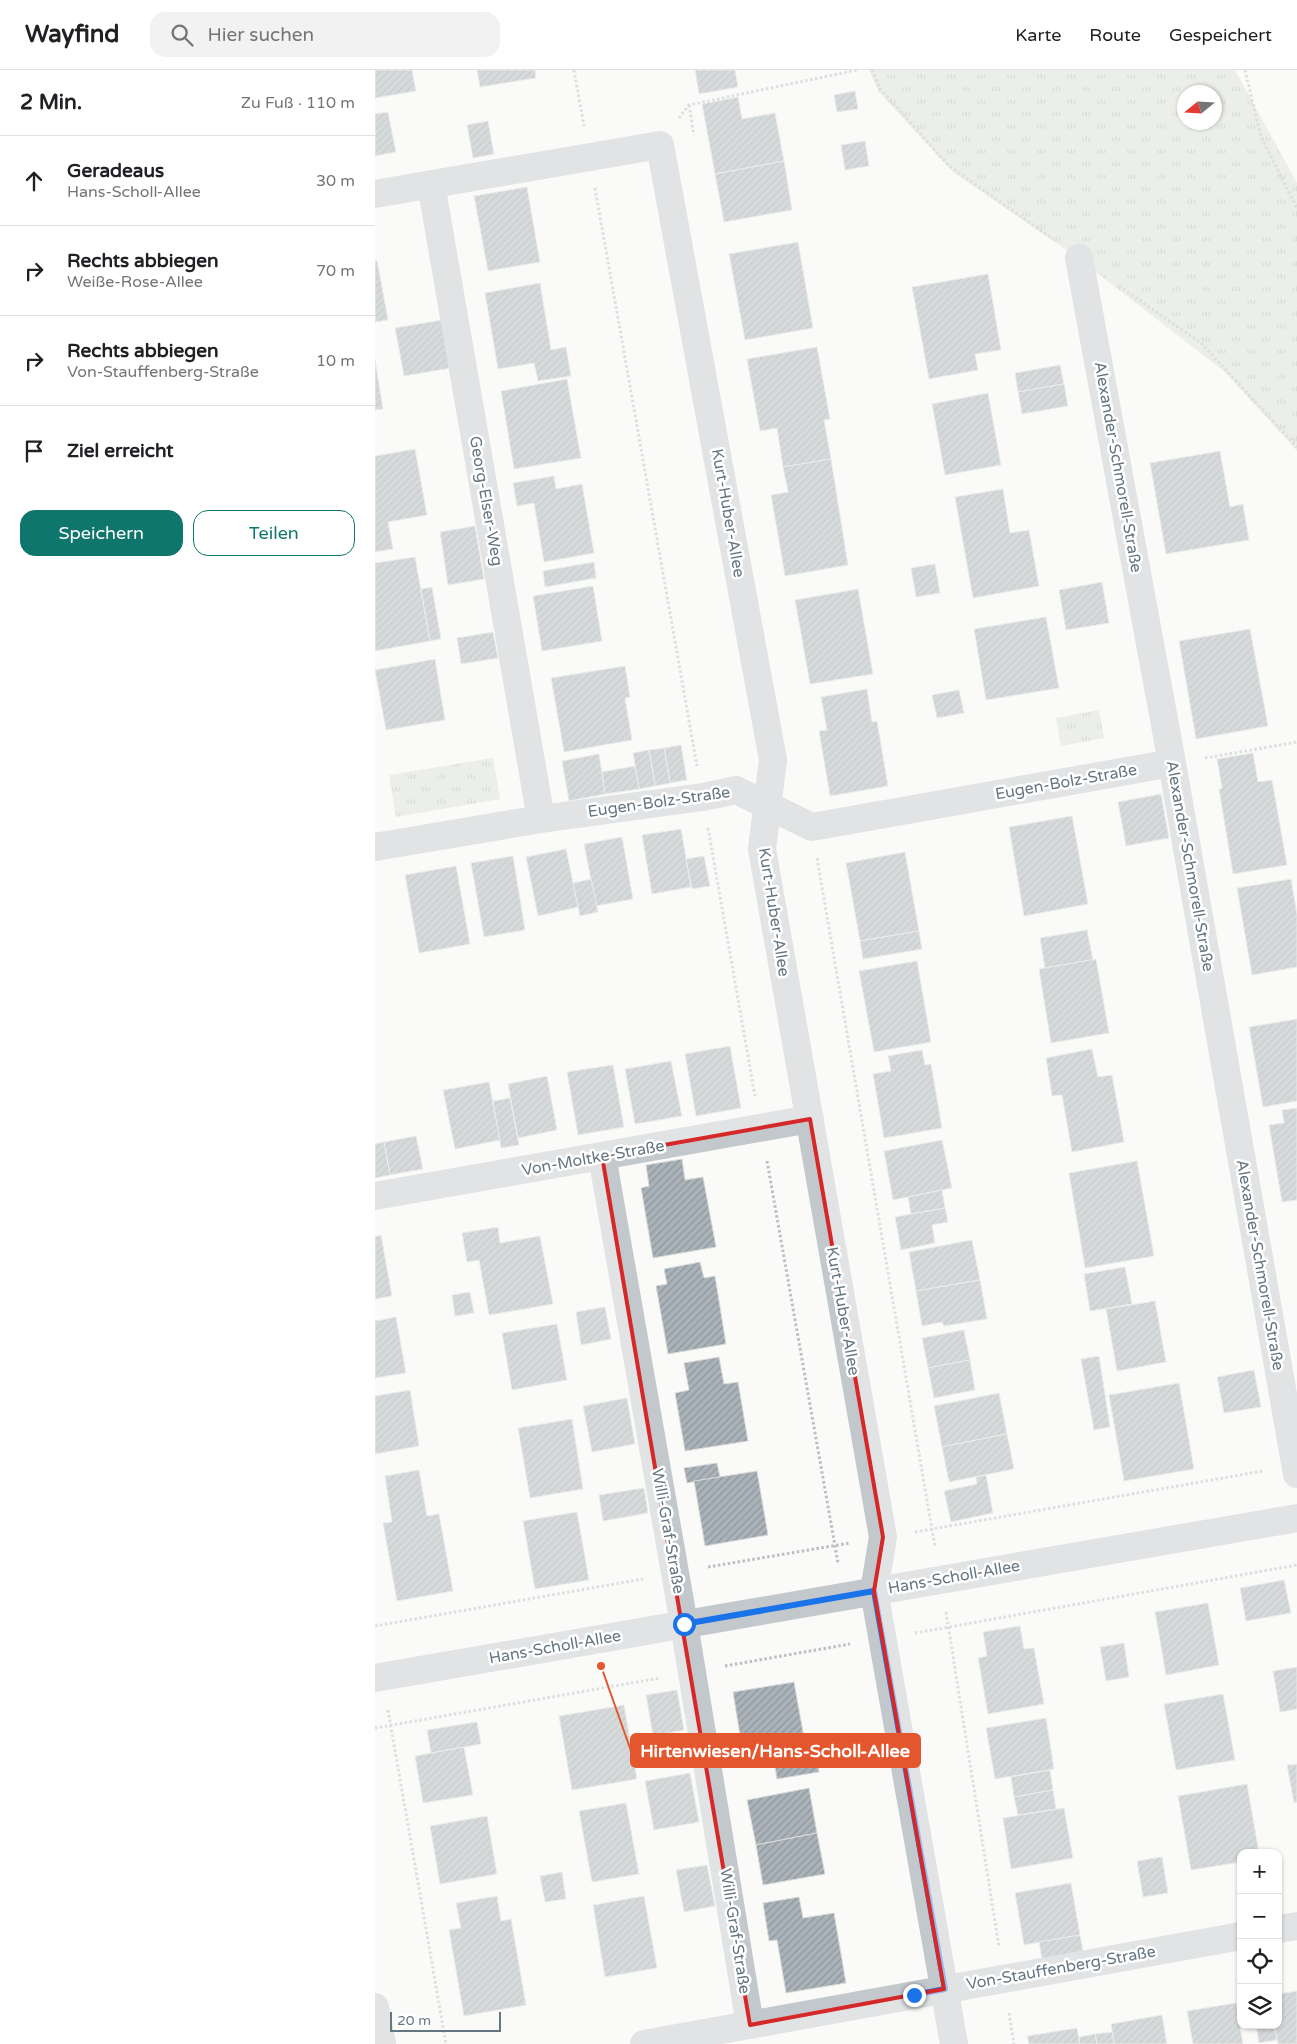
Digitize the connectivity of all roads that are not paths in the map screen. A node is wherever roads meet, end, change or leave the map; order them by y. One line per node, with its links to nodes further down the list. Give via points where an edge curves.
1 (431, 184): 2 (street); 5 (street, Kurt-Huber-Allee, via 660,145 773,760); 6 (street, Georg-Elser-Weg)
2 (375, 194)
3 (1079, 258): 4 (street, Alexander-Schmorell-Straße)
4 (1172, 763): 5 (street, Eugen-Bolz-Straße, via 812,827); 11 (street, Alexander-Schmorell-Straße)
5 (767, 806): 6 (street, Eugen-Bolz-Straße, via 736,790); 8 (street, Kurt-Huber-Allee, via 762,848)
6 (541, 819): 7 (street, Eugen-Bolz-Straße)
7 (375, 848)
8 (810, 1119): 9 (street, Von-Moltke-Straße); 13 (street, Kurt-Huber-Allee, via 883,1537)
9 (602, 1156): 10 (street, Von-Moltke-Straße); 14 (street, Willi-Graf-Straße)
10 (375, 1196)
11 (1296, 1470)
12 (1297, 1518): 13 (street, Hans-Scholl-Allee)
13 (874, 1591): 14 (street, Hans-Scholl-Allee); 19 (street)
14 (684, 1624): 15 (street, Hans-Scholl-Allee); 21 (street, Willi-Graf-Straße)
15 (378, 1677)
16 (1297, 1926): 17 (street)
17 (1282, 1928)
18 (1237, 1937): 19 (street, Von-Stauffenberg-Straße)
19 (945, 1989): 21 (street, Von-Stauffenberg-Straße); 24 (street)
20 (375, 2007): 22 (street)
21 (750, 2025): 23 (street, Von-Stauffenberg-Straße)
22 (382, 2044)
23 (644, 2044)
24 (954, 2044)

